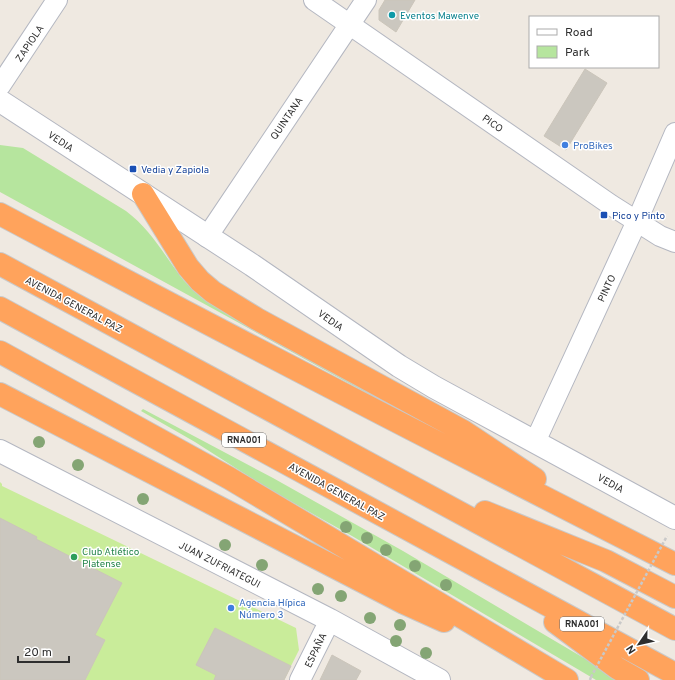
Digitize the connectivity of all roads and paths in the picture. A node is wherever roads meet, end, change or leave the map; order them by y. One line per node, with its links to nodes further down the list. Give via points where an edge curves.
1 (57, 0): 5 (street, ZAPIOLA)
2 (314, 0): 4 (street, PICO)
3 (366, 0): 4 (street, QUINTANA)
4 (349, 24): 10 (street, PICO); 11 (street, QUINTANA)
5 (0, 86)
6 (0, 101): 8 (street, VEDIA)
7 (675, 133): 10 (street, PINTO)
8 (143, 194): 11 (street, VEDIA); 21 (highway, via 188,267 213,292 257,319 463,431)
9 (0, 214): 21 (highway)
10 (637, 221): 12 (street, PICO, via 660,236); 17 (street, PINTO)
11 (207, 237): 17 (street, VEDIA, via 399,366)
12 (675, 242)
13 (0, 264): 19 (highway, AVENIDA GENERAL PAZ)
14 (0, 308): 23 (highway, AVENIDA GENERAL PAZ / RNA001)
15 (0, 352): 27 (highway, via 229,478)
16 (0, 394): 27 (highway, via 404,603)
17 (535, 442): 20 (street, VEDIA)
18 (0, 451): 25 (street, JUAN ZUFRIATEGUI)
19 (391, 475): 24 (highway, via 606,561); 26 (highway, AVENIDA GENERAL PAZ)
20 (671, 527): 32 (path, bridge)
21 (618, 535): 22 (highway)
22 (675, 564)
23 (488, 573): 28 (highway, AVENIDA GENERAL PAZ / RNA001); 33 (highway, via 617,668)
24 (675, 597)
25 (330, 620): 29 (street, ESPAÑA); 30 (street, JUAN ZUFRIATEGUI)
26 (675, 630)
27 (540, 664): 31 (highway)
28 (675, 674)
29 (300, 680)
30 (439, 680)
31 (567, 680)
32 (590, 680)
33 (638, 680)

